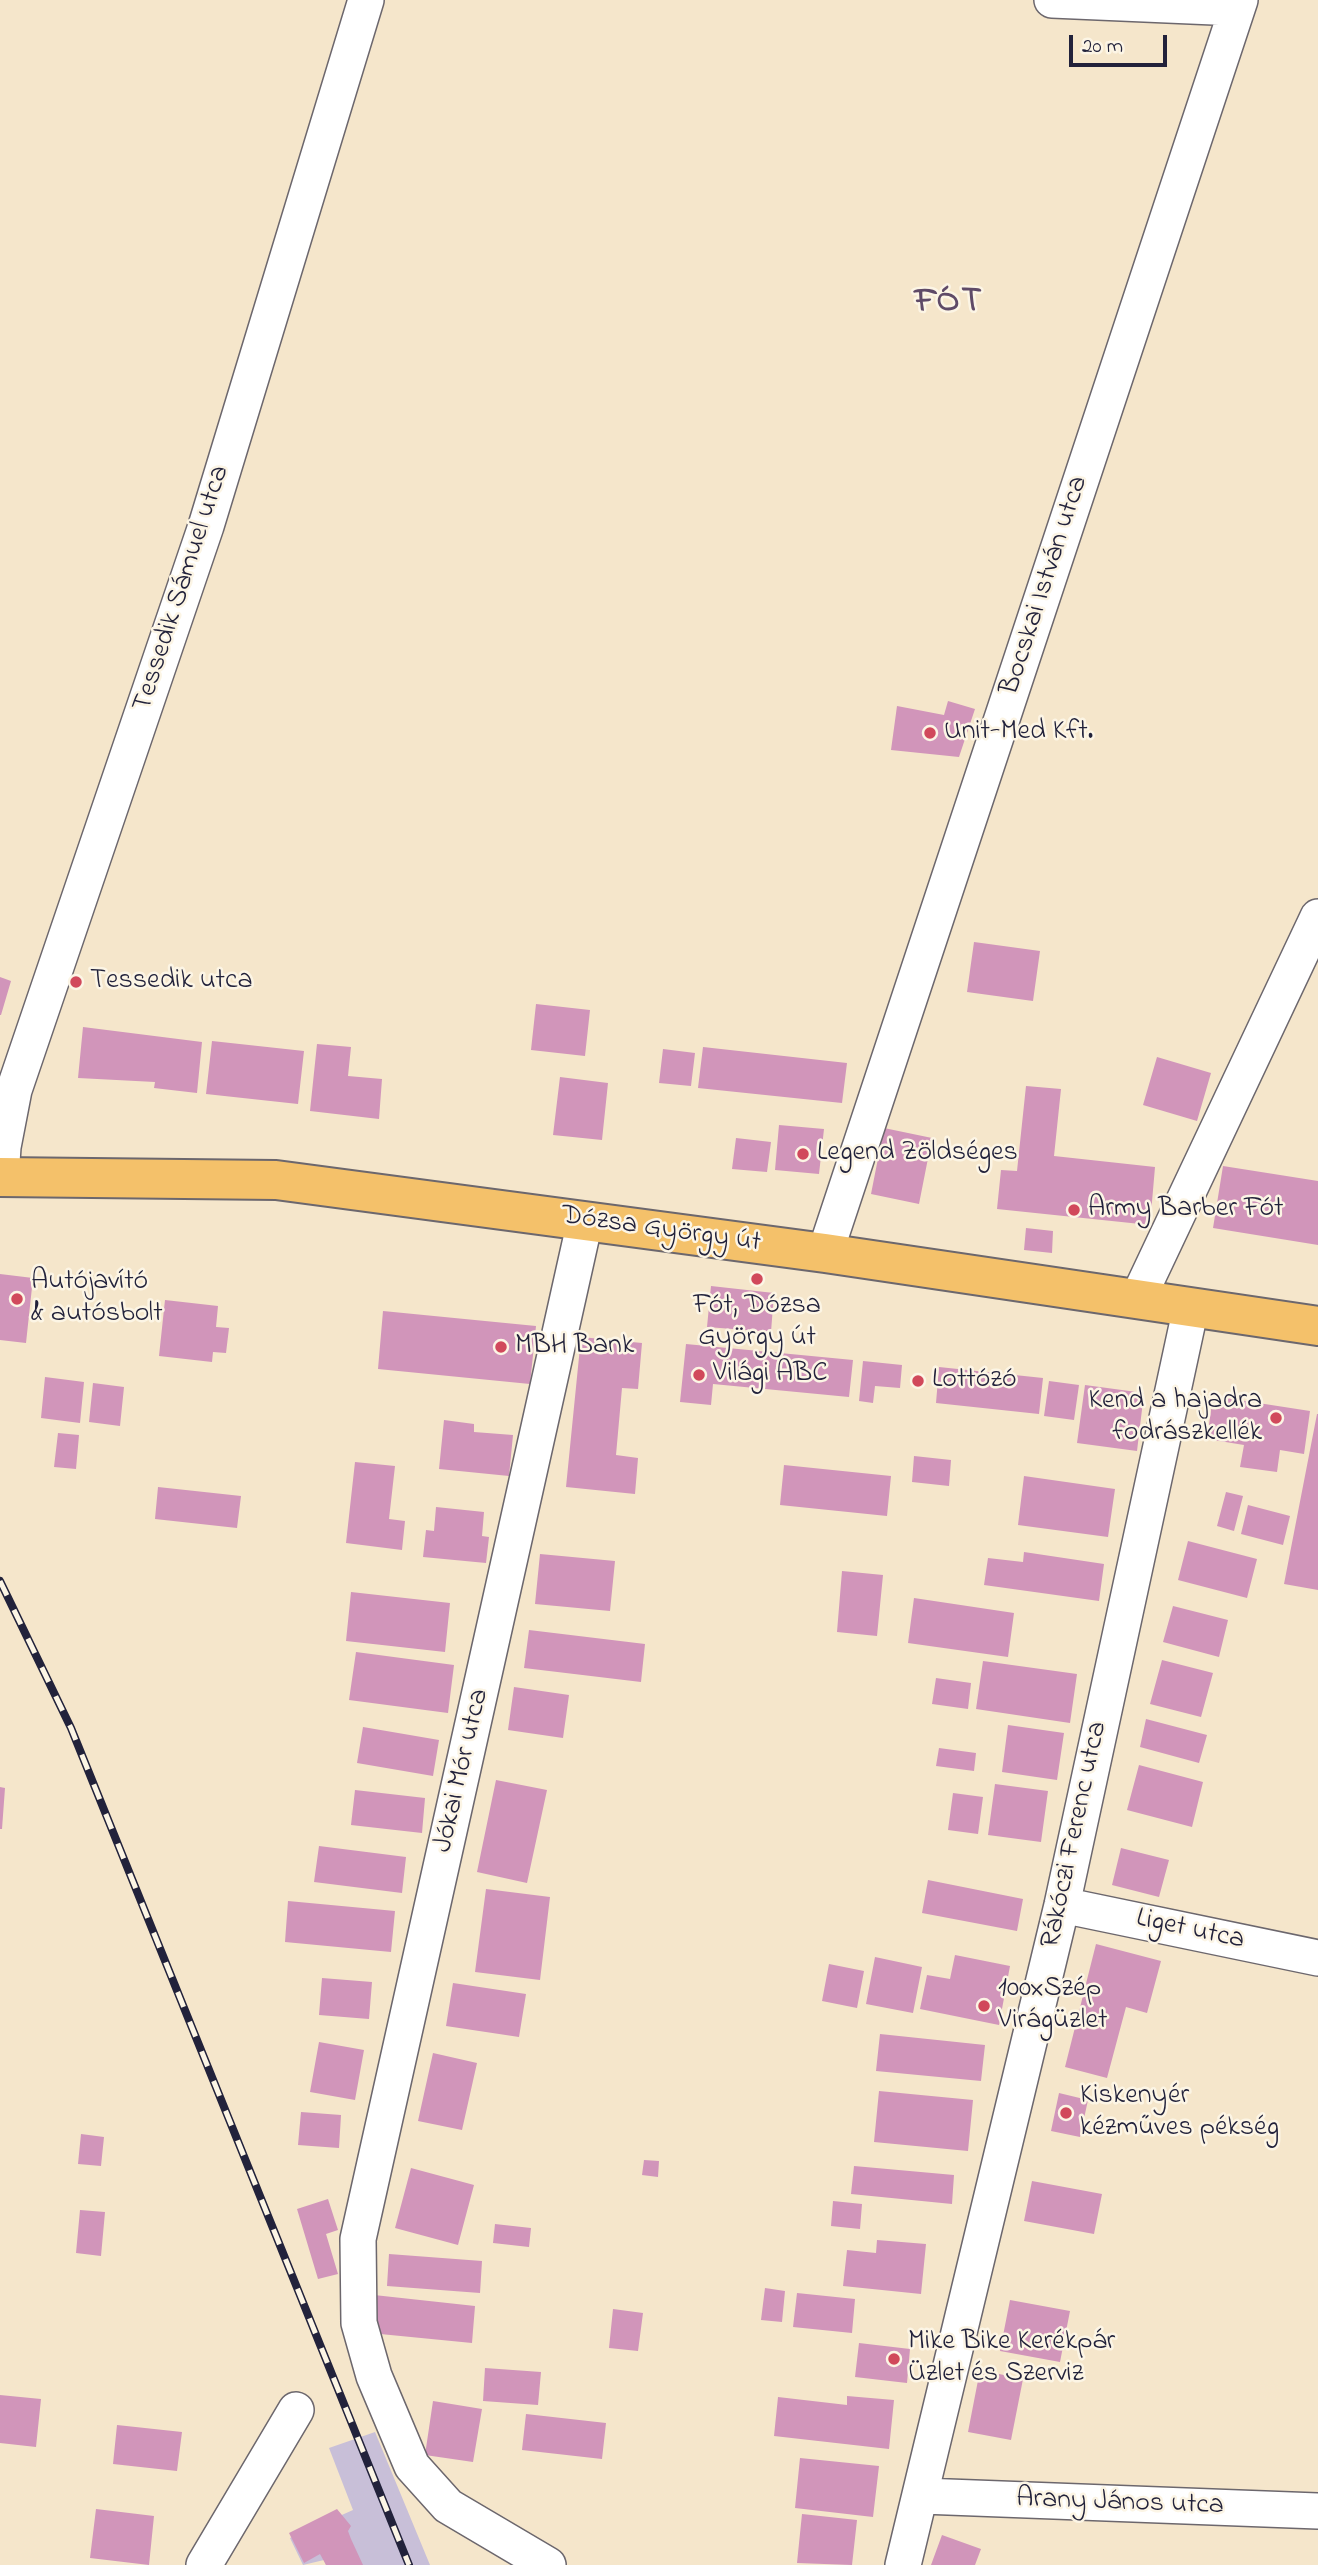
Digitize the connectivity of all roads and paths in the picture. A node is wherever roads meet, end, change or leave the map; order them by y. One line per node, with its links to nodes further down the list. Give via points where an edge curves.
1 (366, 0): 5 (street, Tessedik Sámuel utca, via 206,526 14,1090)
2 (1052, 0): 3 (street)
3 (1238, 4): 7 (street, Bocskai István utca)
4 (1318, 917): 8 (street)
5 (0, 1176): 6 (main road, Dózsa György út, via 276,1180)
6 (586, 1221): 7 (main road, Dózsa György út); 17 (street, Jókai Mór utca, via 358,2239 359,2323 374,2376 412,2466 449,2506)
7 (825, 1253): 8 (main road, Dózsa György út)
8 (1138, 1298): 9 (main road, Dózsa György út)
9 (1191, 1307): 10 (main road, Dózsa György út); 11 (street, Rákóczi Ferenc utca)
10 (1318, 1326)
11 (1062, 1905): 12 (street, Liget utca); 14 (street, Rákóczi Ferenc utca)
12 (1318, 1958)
13 (296, 2410): 16 (street)
14 (922, 2496): 15 (street, Arany János utca); 18 (street, Rákóczi Ferenc utca)
15 (1318, 2511)
16 (204, 2565)
17 (548, 2565)
18 (903, 2565)

